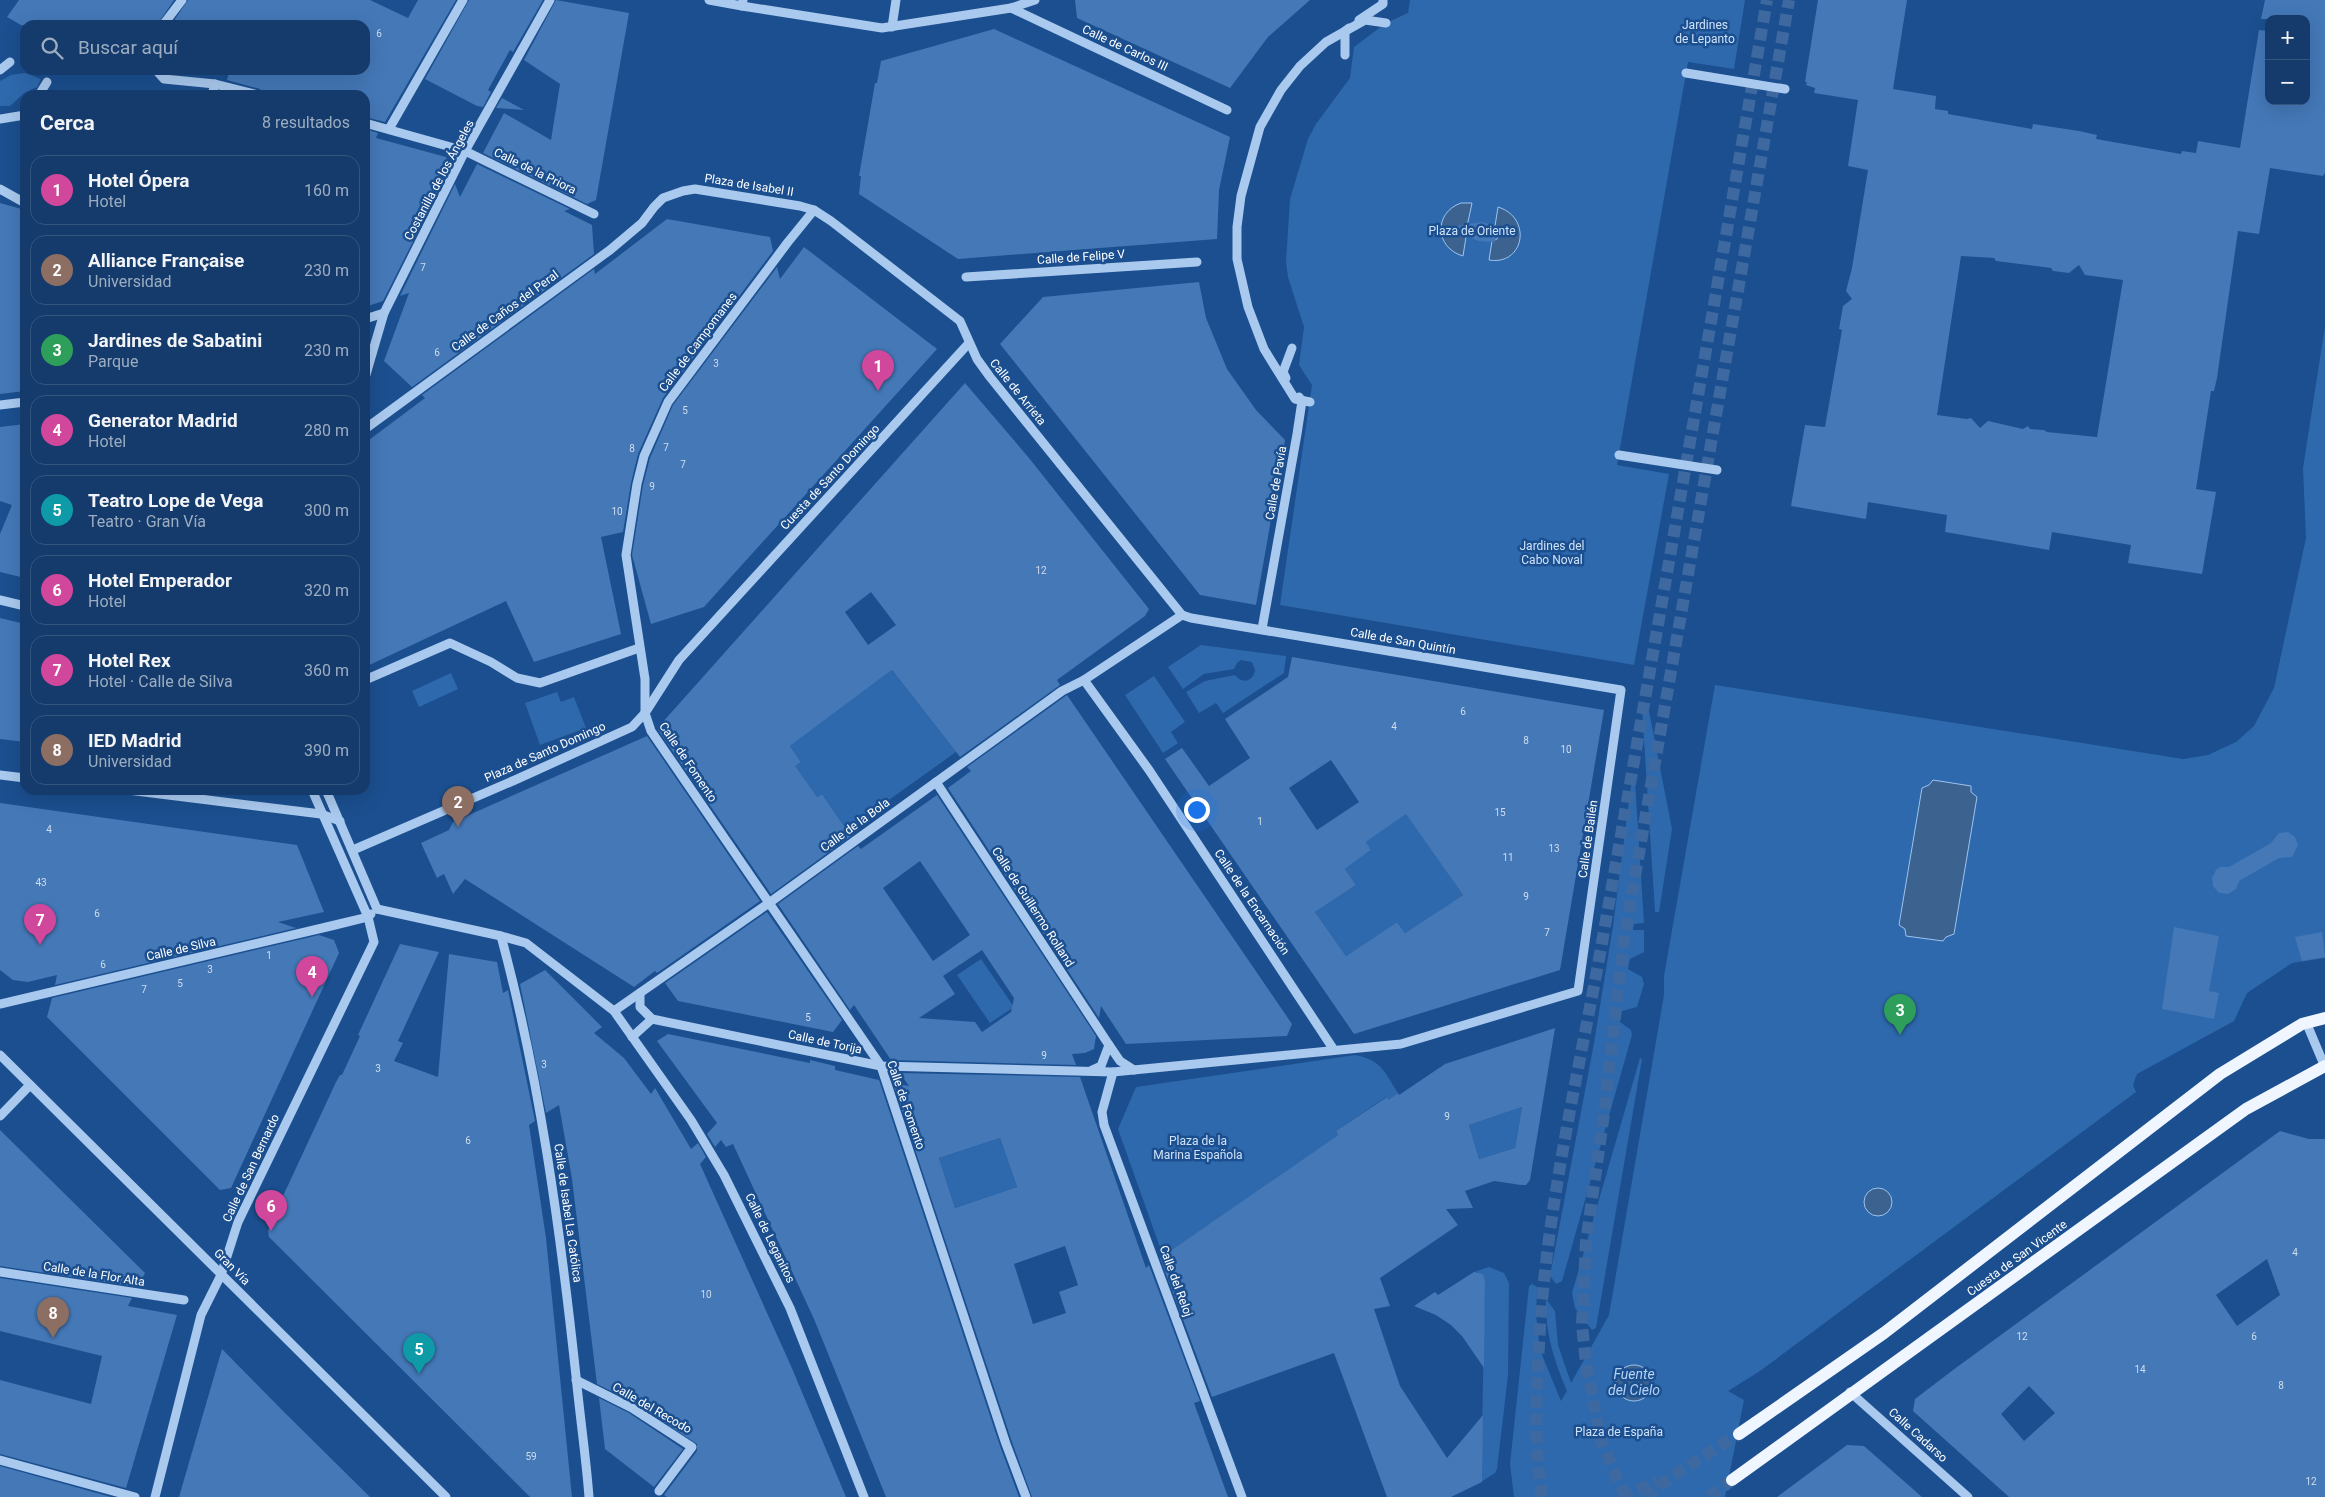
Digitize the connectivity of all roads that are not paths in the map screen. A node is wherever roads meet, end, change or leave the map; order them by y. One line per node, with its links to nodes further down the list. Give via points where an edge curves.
1 (182, 0): 10 (street)
2 (463, 0): 29 (street)
3 (550, 0): 30 (street, Costanilla de los Ángeles)
4 (709, 0): 8 (street)
5 (896, 0): 12 (street)
6 (1035, 0): 9 (street)
7 (1383, 0): 13 (street)
8 (742, 3): 12 (street, via 872,28)
9 (1011, 8): 12 (street); 25 (street, Calle de Carlos III)
10 (167, 20)
11 (1386, 22): 13 (street, via 1365,20)
12 (892, 27)
13 (1345, 31): 14 (street); 43 (street, via 1326,42 1300,66 1281,90 1260,127 1241,196 1237,227 1237,259 1248,307 1264,349 1295,399)
14 (1345, 55)
15 (10, 62): 16 (street)
16 (0, 70)
17 (1686, 73): 21 (street)
18 (160, 75): 20 (street, via 164,80)
19 (47, 82): 22 (street)
20 (214, 84): 23 (street); 24 (street)
21 (1785, 89)
22 (42, 90)
23 (213, 90)
24 (238, 90)
25 (1227, 110)
26 (20, 116): 27 (street)
27 (0, 120)
28 (370, 124): 29 (street, Calle de la Priora)
29 (389, 129): 30 (street, Calle de la Priora)
30 (465, 151): 35 (street, Calle de la Priora); 38 (street, Costanilla de los Ángeles)
31 (0, 189): 32 (street)
32 (20, 200)
33 (654, 207): 34 (street, Plaza de Isabel II, via 673,194 695,189); 46 (street, Calle de Caños del Peral, via 642,223 610,250)
34 (814, 210): 40 (street, Calle de Arrieta, via 960,321); 54 (street, Calle de Campomanes, via 668,402 644,456 626,555)
35 (594, 214)
36 (1197, 262): 37 (street, Calle de Felipe V)
37 (966, 277)
38 (384, 313): 39 (street); 42 (street, Costanilla de los Ángeles)
39 (370, 317)
40 (970, 343): 51 (street, Calle de Arrieta, via 976,359 990,377); 52 (street, Cuesta de Santo Domingo)
41 (1292, 348): 43 (street, via 1283,372)
42 (370, 361)
43 (1306, 402): 53 (street, Calle de Pavía)
44 (20, 403): 45 (street)
45 (0, 405)
46 (370, 425)
47 (1618, 454): 48 (street)
48 (1717, 470)
49 (0, 600): 50 (street)
50 (20, 605)
51 (1182, 615): 53 (street, Calle de San Quintín); 56 (street, Calle de la Bola)
52 (709, 628): 58 (street, Plaza de Santo Domingo, via 679,660)
53 (1262, 629): 57 (street, Calle de San Quintín)
54 (639, 648): 55 (street, via 540,683 517,678 450,643); 58 (street, Calle de Campomanes, via 646,689)
55 (370, 678)
56 (1084, 680): 61 (street, Calle de la Bola, via 1062,691); 80 (street, Calle de la Encarnación, via 1149,770)
57 (1621, 690): 80 (street, Calle de Bailén, via 1578,991 1401,1044)
58 (645, 713): 67 (street, Plaza de Santo Domingo, via 632,727); 68 (street, Calle de Fomento, via 651,731)
59 (0, 775): 60 (street)
60 (20, 777)
61 (936, 782): 68 (street, Calle de la Bola); 79 (street, Calle de Guillermo Rolland)
62 (168, 795): 65 (street)
63 (314, 795): 65 (street)
64 (328, 795): 66 (street)
65 (321, 814): 66 (street); 67 (street); 70 (street)
66 (340, 821): 67 (street)
67 (353, 850): 69 (street)
68 (770, 903): 72 (street, Calle de la Bola); 82 (street, Calle de Fomento)
69 (377, 909): 70 (street); 71 (street)
70 (368, 917): 73 (street, Calle de Silva); 90 (street, Calle de San Bernardo, via 374,942 238,1222)
71 (501, 936): 74 (street, via 526,943); 92 (street, Calle de Isabel La Católica, via 513,978 550,1165)
72 (640, 992): 74 (street, Calle de la Bola); 76 (street, via 640,1007)
73 (0, 1004)
74 (614, 1011): 78 (street, Calle de Leganitos)
75 (2325, 1018): 77 (main road, Cuesta de San Vicente)
76 (652, 1019): 78 (street); 82 (street, Calle de Torija)
77 (2306, 1022): 83 (street, Cuesta de San Vicente); 94 (main road, Cuesta de San Vicente, via 2220,1074 1884,1333)
78 (632, 1037): 102 (street, Calle de Leganitos, via 691,1120 724,1175 790,1308)
79 (1109, 1045): 84 (street, Calle de Guillermo Rolland, via 1120,1061); 85 (street, via 1101,1066)
80 (1334, 1050): 84 (street)
81 (0, 1055): 87 (street, Gran Vía)
82 (881, 1066): 85 (street, Calle de Torija); 103 (street, Calle de Fomento)
83 (2325, 1067): 93 (main road, Cuesta de San Vicente, via 2246,1109)
84 (1134, 1070): 86 (street)
85 (1089, 1072): 86 (street, Calle de Torija)
86 (1113, 1072): 104 (street, Calle del Reloj, via 1102,1112 1104,1125)
87 (30, 1085): 88 (street); 90 (street, Gran Vía)
88 (0, 1116)
89 (0, 1272): 91 (street, Calle de la Flor Alta)
90 (221, 1275): 99 (street, Calle de San Bernardo, via 201,1315); 100 (street, Gran Vía)
91 (184, 1300)
92 (576, 1380): 97 (street, Calle del Recodo, via 632,1408 692,1447); 101 (street, Calle de Isabel La Católica)
93 (1850, 1392): 96 (main road, Cuesta de San Vicente); 105 (street, Calle Cadarso)
94 (1739, 1434)
95 (0, 1460): 98 (street)
96 (1732, 1480)
97 (659, 1491)
98 (136, 1497)
99 (155, 1497)
100 (446, 1497)
101 (589, 1497)
102 (864, 1497)
103 (1026, 1497)
104 (1242, 1497)
105 (1968, 1497)

